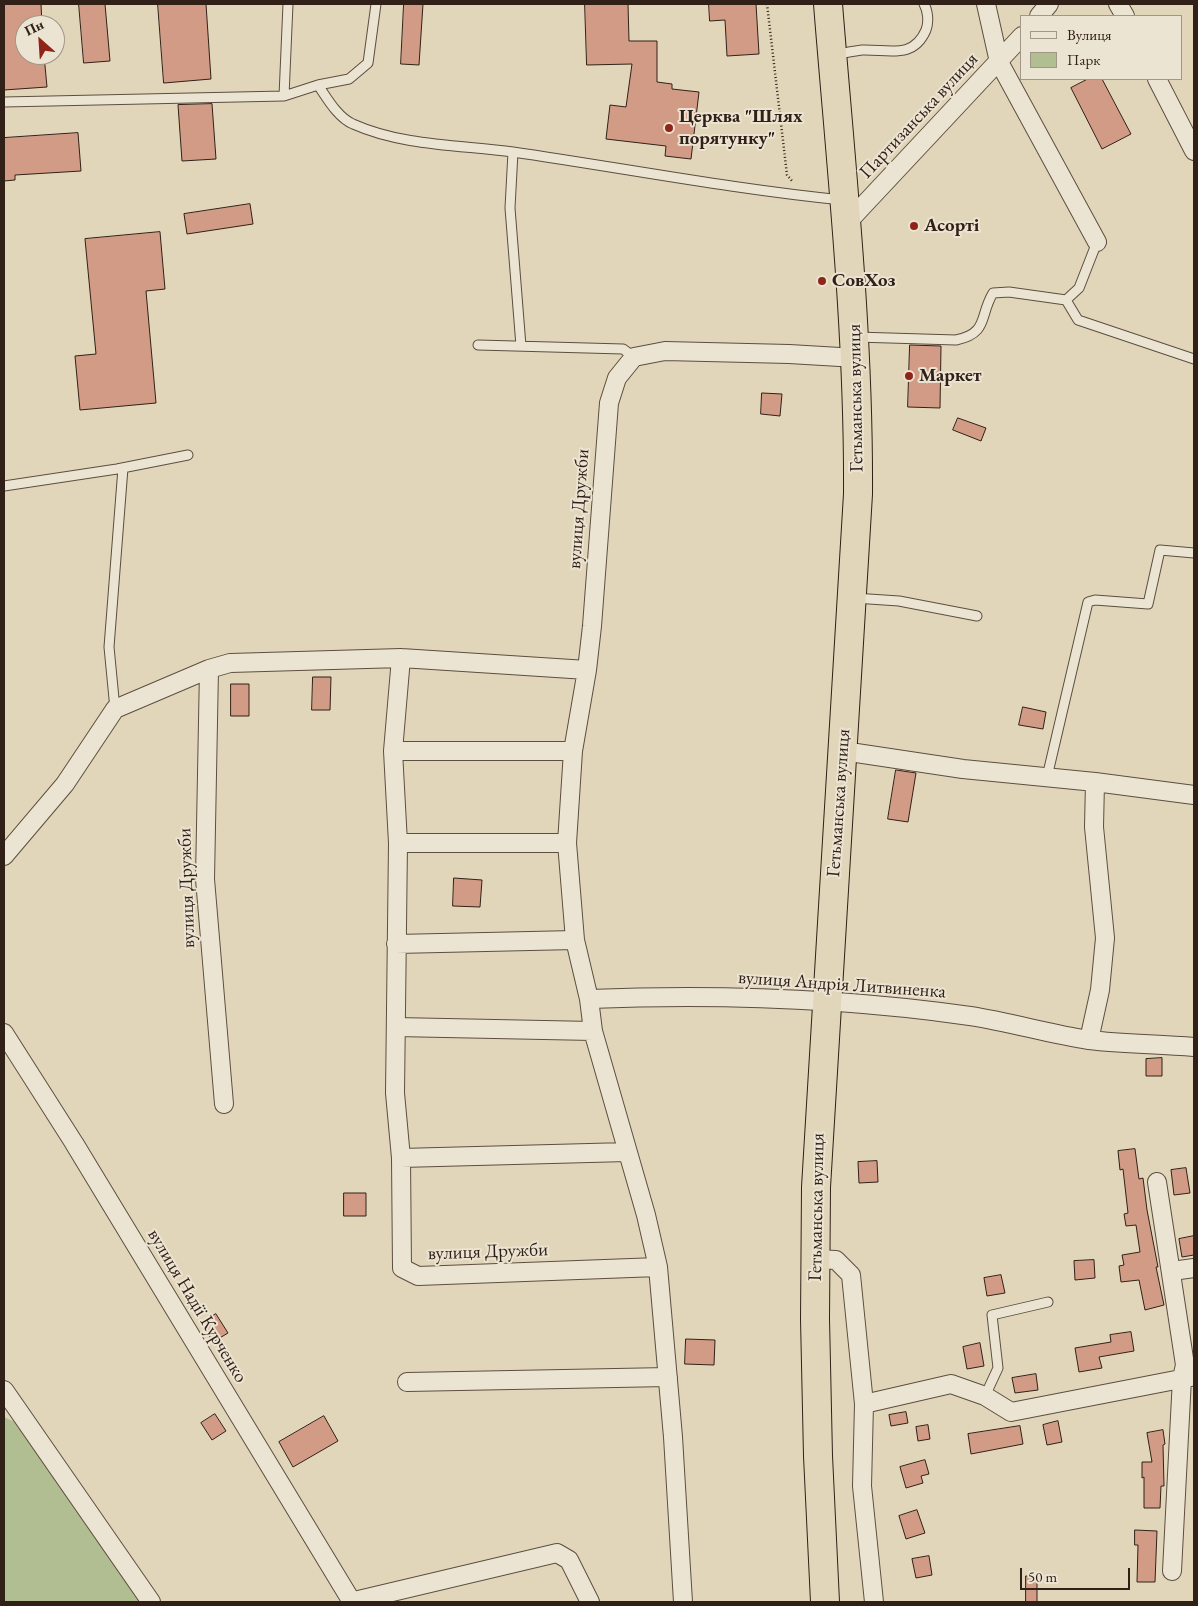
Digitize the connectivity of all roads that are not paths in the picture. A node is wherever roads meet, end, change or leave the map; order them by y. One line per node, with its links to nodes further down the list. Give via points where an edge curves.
1 (288, 4): 15 (lane)
2 (376, 4): 14 (lane, via 368,64 348,79)
3 (828, 4): 11 (highway, Гетьманська вулиця)
4 (924, 4): 11 (lane, via 927,26 921,40 906,51 860,50)
5 (986, 4): 12 (street)
6 (1050, 4): 8 (street)
7 (1118, 4): 9 (street)
8 (1040, 15)
9 (1124, 15)
10 (1020, 38): 12 (street, Партизанська вулиця)
11 (832, 55): 19 (highway, Гетьманська вулиця)
12 (999, 62): 19 (street, Партизанська вулиця); 20 (street)
13 (1158, 80): 17 (street)
14 (318, 85): 15 (lane); 18 (lane, via 332,106 351,124 401,139)
15 (284, 96): 16 (lane)
16 (4, 102)
17 (1194, 151)
18 (513, 152): 19 (lane, via 805,196); 23 (lane, via 510,208)
19 (845, 212): 24 (highway, Гетьманська вулиця)
20 (1097, 242): 21 (lane, via 1079,288)
21 (1066, 300): 24 (lane, via 1009,292 993,293 978,330 970,337); 26 (lane, via 1078,320)
22 (478, 345): 23 (lane)
23 (521, 346): 25 (lane, via 623,349)
24 (856, 347): 25 (street, via 789,354 665,351); 31 (highway, Гетьманська вулиця, via 858,494)
25 (634, 357): 35 (street, вулиця Дружби, via 617,378 609,403)
26 (1194, 359)
27 (188, 455): 28 (lane)
28 (123, 468): 29 (lane); 36 (lane, via 109,647)
29 (4, 486)
30 (1194, 553): 40 (lane, via 1160,550 1148,604 1088,602)
31 (852, 598): 32 (lane, via 899,601); 39 (highway, Гетьманська вулиця)
32 (977, 616)
33 (401, 658): 34 (street, via 230,663); 35 (street); 37 (street, вулиця Дружби)
34 (209, 669): 36 (street); 55 (street, вулиця Дружби, via 205,879)
35 (587, 670): 38 (street, вулиця Дружби)
36 (115, 709): 45 (street, via 65,784)
37 (393, 751): 38 (street); 43 (street, вулиця Дружби)
38 (573, 751): 44 (street, вулиця Дружби)
39 (843, 751): 40 (street, via 963,769); 49 (highway, Гетьманська вулиця)
40 (1047, 777): 41 (street)
41 (1095, 782): 42 (street); 53 (street, via 1094,827 1105,938 1100,990)
42 (1194, 795)
43 (398, 843): 44 (street); 47 (street, вулиця Дружби)
44 (567, 843): 46 (street, вулиця Дружби)
45 (4, 856)
46 (575, 940): 47 (street); 48 (street, вулиця Дружби)
47 (396, 944): 50 (street, вулиця Дружби)
48 (589, 999): 49 (street, вулиця Андрія Литвиненка, via 755,998); 51 (street, вулиця Дружби)
49 (827, 1002): 53 (street, вулиця Андрія Литвиненка, via 970,1016); 59 (highway, Гетьманська вулиця)
50 (396, 1027): 51 (street); 57 (street, вулиця Дружби, via 395,1093)
51 (593, 1030): 56 (street, вулиця Дружби)
52 (4, 1033): 72 (street, вулиця Надії Курченко)
53 (1089, 1040): 54 (street, вулиця Андрія Литвиненка)
54 (1194, 1047)
55 (224, 1104)
56 (627, 1152): 57 (street); 60 (street, вулиця Дружби)
57 (401, 1158): 60 (street, вулиця Дружби, via 402,1268 418,1276)
58 (1157, 1182): 62 (street)
59 (815, 1259): 69 (street, via 836,1260 851,1275); 75 (highway, Гетьманська вулиця, via 818,1456)
60 (658, 1267): 64 (street, вулиця Дружби)
61 (1194, 1268): 62 (street)
62 (1172, 1271): 65 (street)
63 (1048, 1302): 67 (lane, via 992,1315 998,1368)
64 (668, 1377): 66 (street); 74 (street, вулиця Дружби)
65 (1188, 1377): 67 (street, via 1012,1412); 70 (street)
66 (408, 1382)
67 (985, 1396): 69 (street, via 950,1384)
68 (6, 1399): 71 (street)
69 (864, 1404): 76 (street, via 862,1486)
70 (1172, 1572)
71 (151, 1602)
72 (351, 1602): 73 (street, via 557,1553 569,1560)
73 (590, 1602)
74 (683, 1602)
75 (825, 1602)
76 (874, 1602)

